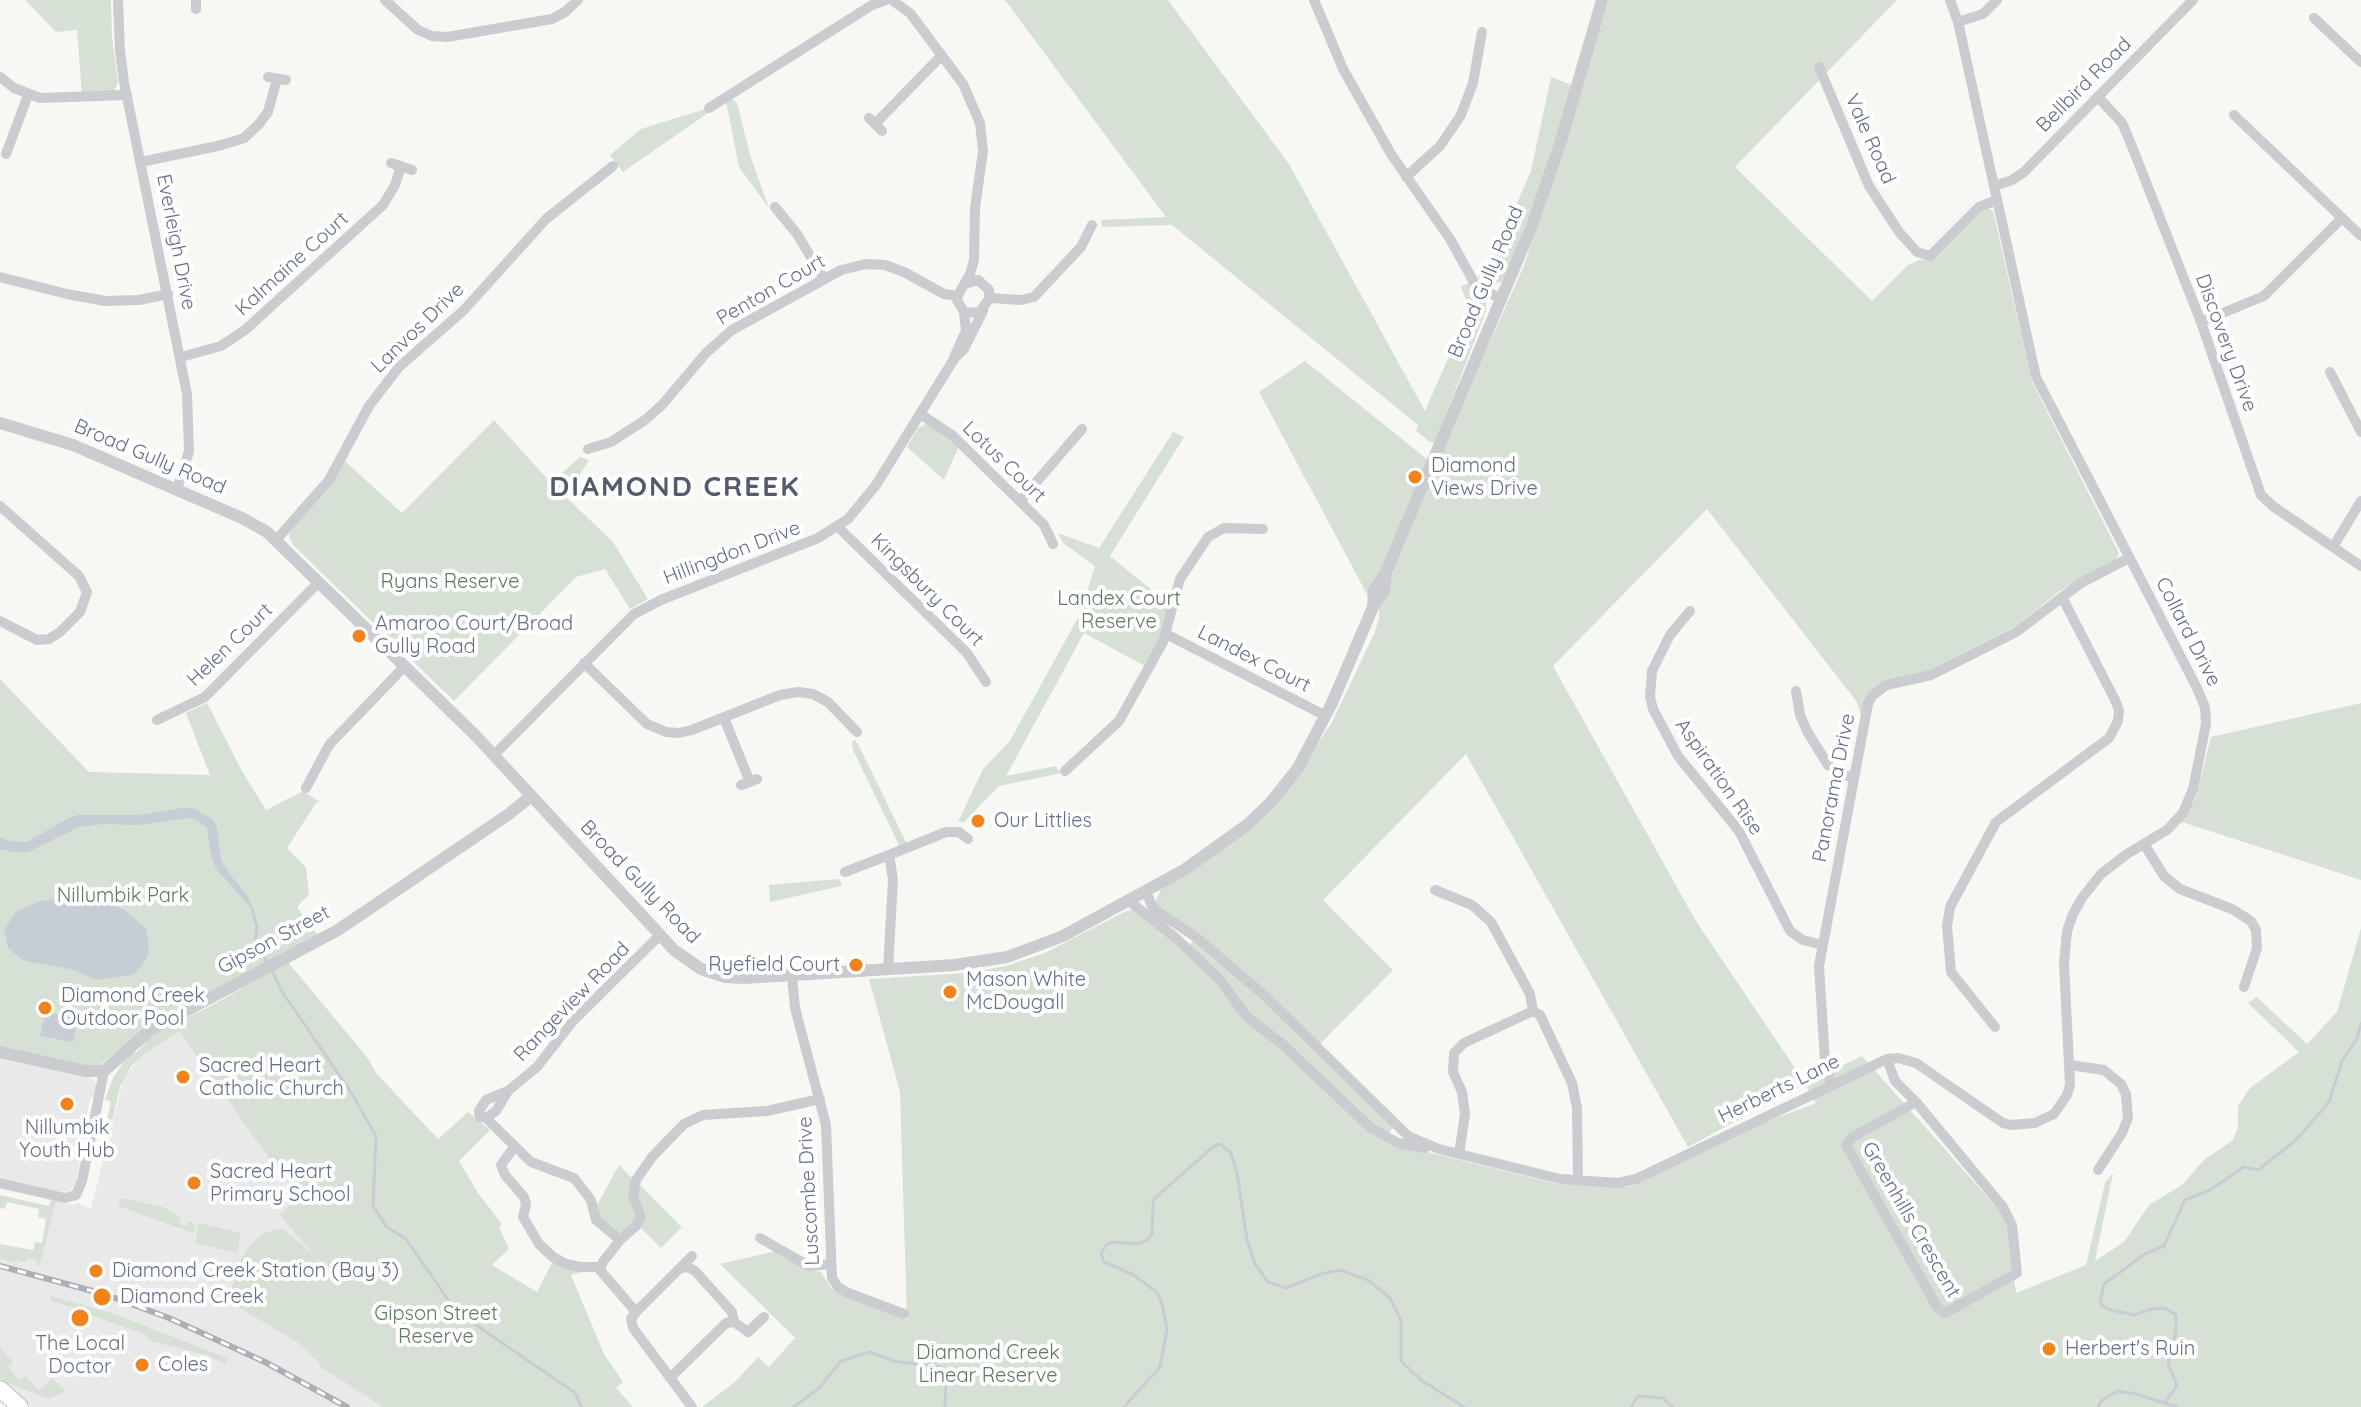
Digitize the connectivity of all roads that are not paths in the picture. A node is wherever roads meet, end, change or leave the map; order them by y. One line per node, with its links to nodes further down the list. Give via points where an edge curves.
1 (118, 0): 22 (street, Everleigh Drive)
2 (385, 0): 3 (street, via 418,30 447,37 552,19)
3 (578, 0)
4 (891, 0): 11 (street); 12 (street)
5 (907, 0): 12 (street)
6 (1314, 0): 31 (street, via 1354,90)
7 (1602, 0): 46 (street, Broad Gully Road, via 1552,172)
8 (1950, 0): 14 (street, Collard Drive)
9 (1997, 0): 14 (street, via 1983,14)
10 (2193, 0): 23 (street, Bellbird Road)
11 (873, 2): 24 (street)
12 (910, 13): 16 (street)
13 (2314, 18): 17 (street)
14 (1958, 22): 32 (street, Collard Drive)
15 (1482, 32): 31 (street, via 1476,75 1461,115 1440,146)
16 (942, 55): 26 (street); 38 (street, via 971,97 983,138)
17 (2361, 62)
18 (1819, 67): 33 (street, Vale Road, via 1869,186 1917,252 1932,254 1979,207)
19 (0, 77): 21 (street)
20 (277, 79): 28 (street, via 268,112 244,138)
21 (28, 95): 22 (street); 27 (street)
22 (127, 95): 28 (street, Everleigh Drive)
23 (2098, 97): 32 (street, Bellbird Road, via 2024,172); 49 (street, Discovery Drive, via 2126,131)
24 (709, 108)
25 (2234, 115): 35 (street)
26 (876, 124)
27 (7, 154)
28 (141, 162): 43 (street, Everleigh Drive)
29 (613, 166): 64 (street, Lanvos Drive, via 546,219 464,310 399,367 369,406 329,480)
30 (401, 167): 50 (street, Kalmaine Court, via 383,205 245,330 221,346)
31 (1406, 177): 46 (street, via 1475,284)
32 (1994, 186): 33 (street, Collard Drive)
33 (1997, 200): 67 (street, Collard Drive, via 2036,377)
34 (775, 207): 40 (street)
35 (2342, 218): 37 (street); 49 (street, via 2264,296)
36 (1092, 225): 45 (street, via 1081,247 1034,297)
37 (2361, 236)
38 (974, 260): 41 (street); 42 (street)
39 (0, 277): 43 (street, via 94,300)
40 (824, 279): 44 (street, Penton Court, via 850,267 876,264); 57 (street, Penton Court, via 732,330 654,413 611,442)
41 (983, 282): 42 (street); 45 (street)
42 (965, 284): 44 (street)
43 (168, 294): 50 (street, Everleigh Drive)
44 (958, 296): 48 (street)
45 (990, 298): 47 (street)
46 (1502, 300): 78 (street, Broad Gully Road, via 1386,572 1384,590)
47 (983, 311): 48 (street); 51 (street, Hillingdon Drive, via 972,337)
48 (964, 312): 51 (street, Hillingdon Drive, via 967,327)
49 (2201, 322): 66 (street, Discovery Drive, via 2261,495)
50 (181, 357): 58 (street, Everleigh Drive, via 189,441)
51 (954, 359): 53 (street, Hillingdon Drive)
52 (2330, 372): 56 (street)
53 (920, 414): 59 (street, Lotus Court, via 952,435); 62 (street, Hillingdon Drive, via 866,498)
54 (0, 423): 58 (street, Broad Gully Road, via 56,439)
55 (1082, 429): 59 (street)
56 (2361, 432)
57 (588, 449)
58 (177, 490): 64 (street, Broad Gully Road)
59 (1020, 501): 65 (street, Lotus Court)
60 (2361, 501): 66 (street)
61 (0, 506): 72 (street, via 79,576 87,597 83,608 49,639 30,637)
62 (838, 527): 74 (street, Hillingdon Drive, via 648,606); 76 (street, Kingsbury Court, via 967,653)
63 (1264, 529): 73 (street, Landex Court, via 1224,528 1208,537 1180,579)
64 (276, 540): 69 (street, Broad Gully Road)
65 (1053, 544)
66 (2333, 547): 68 (street, Discovery Drive)
67 (2129, 558): 70 (street, Panorama Drive); 89 (street, Collard Drive, via 2197,688 2206,724 2189,802 2176,821)
68 (2361, 566)
69 (319, 582): 75 (street, Broad Gully Road); 80 (street, Helen Court, via 205,697)
70 (2062, 597): 84 (street, Panorama Drive, via 2026,626 1944,669 1879,689 1866,711); 103 (street, via 2115,700 2118,721 2109,738 1996,822 1950,907 1951,972)
71 (1690, 611): 97 (street, Aspiration Rise, via 1670,635 1652,671 1653,709 1678,756 1739,831 1783,922 1796,936)
72 (0, 621)
73 (1166, 634): 78 (street, Landex Court); 83 (street, Landex Court, via 1119,721)
74 (584, 663): 79 (street, via 659,730 685,732); 82 (street, Hillingdon Drive)
75 (405, 666): 82 (street, Broad Gully Road); 86 (street, via 329,745)
76 (986, 682)
77 (1796, 691): 84 (street, via 1800,715 1828,765)
78 (1326, 716): 93 (street, Broad Gully Road, via 1298,768 1260,814)
79 (724, 718): 81 (street, via 798,692 828,702); 85 (street)
80 (157, 720)
81 (857, 732)
82 (494, 755): 87 (street, Broad Gully Road)
83 (1065, 771)
84 (1854, 777): 97 (street, Panorama Drive)
85 (749, 782)
86 (306, 788)
87 (531, 796): 95 (street, Broad Gully Road); 107 (street, Gipson Street, via 338,930 144,1034)
88 (968, 839): 90 (street, via 946,832)
89 (2144, 844): 101 (street, via 2164,876 2180,889 2251,921 2257,948); 106 (street, Collard Drive, via 2113,863 2090,886 2067,931)
90 (889, 855): 91 (street); 99 (street, via 893,879)
91 (845, 872)
92 (1435, 890): 102 (street, via 1472,905 1491,922 1530,994)
93 (1146, 892): 94 (street, Broad Gully Road); 96 (street, Herberts Lane, via 1158,912)
94 (1129, 901): 98 (street, Herberts Lane); 99 (street, Broad Gully Road, via 1063,936 1007,957)
95 (660, 935): 100 (street, Broad Gully Road, via 688,961 715,974); 113 (street, Rangeview Road, via 486,1118)
96 (1196, 937): 98 (street); 111 (street, Herberts Lane)
97 (1823, 945): 108 (street, Panorama Drive, via 1818,979)
98 (1186, 948): 112 (street, Herberts Lane, via 1220,980 1247,1017)
99 (888, 970): 100 (street, Broad Gully Road)
100 (792, 976): 109 (street, Luscombe Drive, via 795,1008)
101 (2244, 987)
102 (1533, 1011): 115 (street, via 1464,1043 1454,1053 1453,1072 1465,1103); 117 (street, via 1540,1015 1572,1083)
103 (1995, 1027)
104 (0, 1052): 107 (street)
105 (1887, 1059): 106 (street, Collard Drive, via 1916,1063 1994,1119 2011,1125 2035,1123 2054,1114 2067,1095); 108 (street, Herberts Lane); 110 (street, via 1895,1081)
106 (2070, 1065): 116 (street, via 2104,1070 2126,1094 2128,1118)
107 (104, 1071): 118 (street, via 78,1192 62,1197)
108 (1831, 1084): 117 (street, Herberts Lane, via 1636,1179)
109 (820, 1099): 120 (street, via 767,1111 703,1115 684,1124 636,1180 633,1196 641,1216); 122 (street, Luscombe Drive, via 827,1135)
110 (1916, 1102): 110 (street, Greenhills Crescent, via 2007,1213 2013,1232 2017,1273 1945,1313 1846,1145)
111 (1395, 1124): 112 (street, via 1395,1132); 114 (street, Herberts Lane, via 1408,1136)
112 (1385, 1137): 114 (street, Herberts Lane)
113 (514, 1147): 120 (street, via 537,1166 574,1178 591,1200 596,1220); 123 (street, via 501,1165 526,1200 523,1217 539,1244 566,1264)
114 (1439, 1149): 115 (street, Herberts Lane)
115 (1459, 1154): 117 (street, Herberts Lane)
116 (2098, 1170)
117 (1578, 1180)
118 (0, 1183)
119 (760, 1238): 122 (street, via 808,1266)
120 (620, 1240): 123 (street)
121 (692, 1256): 124 (street)
122 (830, 1264): 126 (street, Luscombe Drive, via 838,1287)
123 (600, 1267): 125 (street)
124 (681, 1268): 125 (street); 128 (street, via 695,1271 732,1312)
125 (636, 1312): 129 (street, via 633,1328)
126 (904, 1314)
127 (764, 1317): 128 (street, via 748,1332)
128 (734, 1322): 129 (street, via 723,1325)
129 (670, 1378): 132 (street)
130 (0, 1389): 131 (main road)
131 (20, 1407)
132 (692, 1407)

